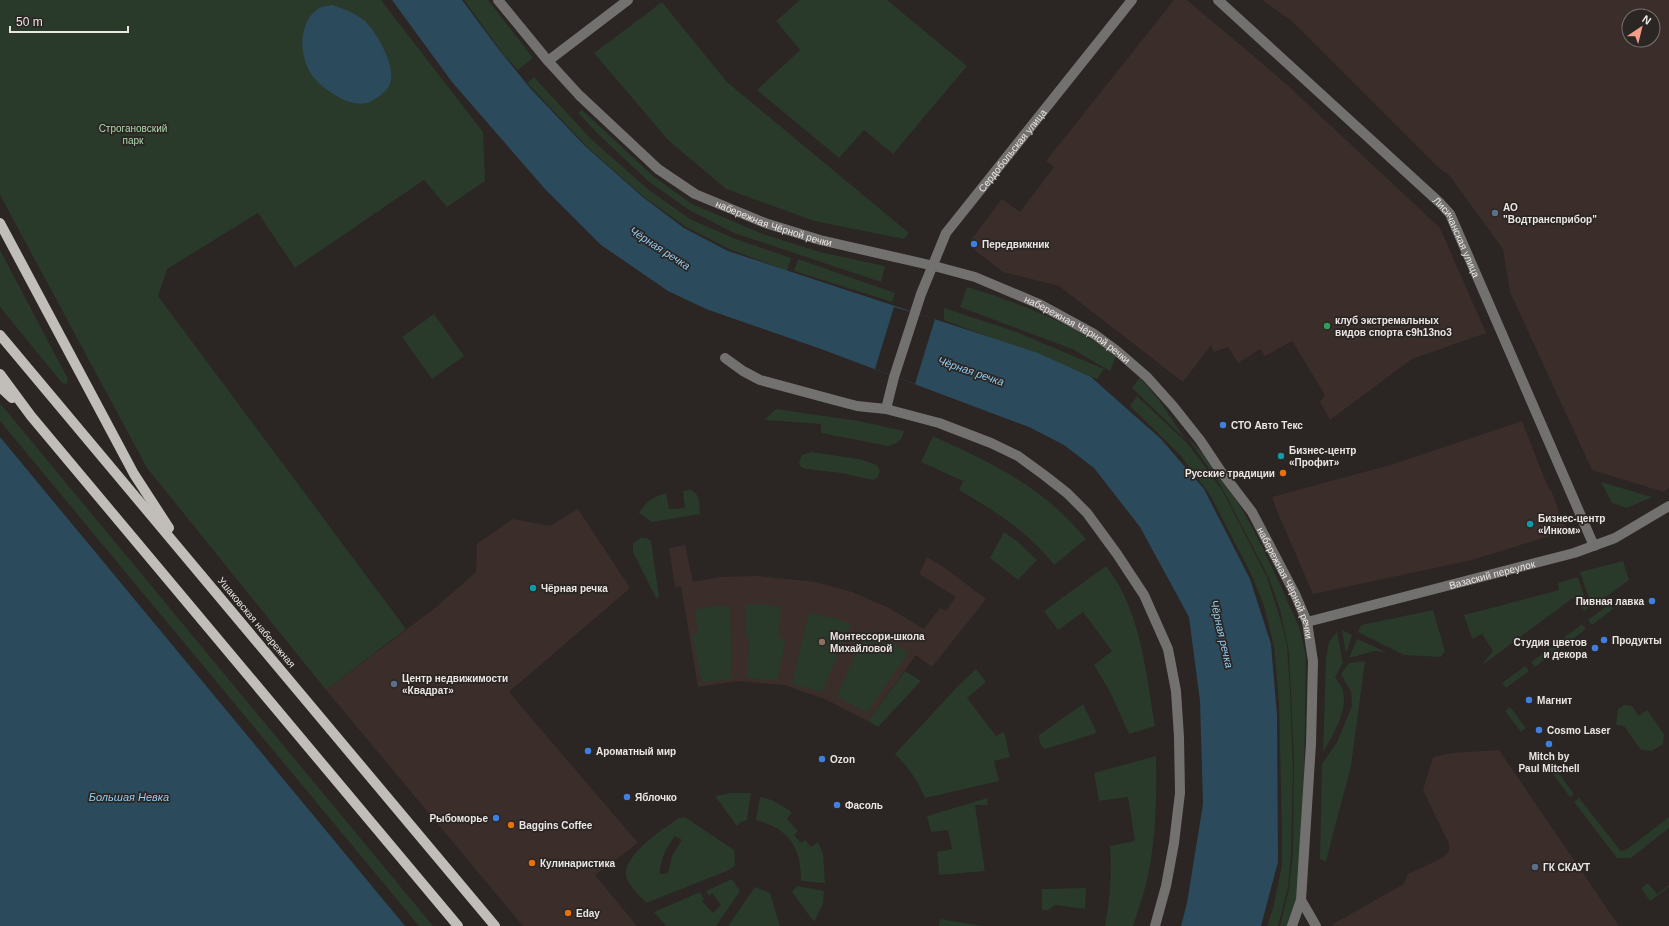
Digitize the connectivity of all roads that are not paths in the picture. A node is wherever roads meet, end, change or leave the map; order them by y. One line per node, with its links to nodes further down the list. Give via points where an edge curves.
1 (498, 0): 5 (street, набережная Чёрной речки)
2 (628, 0): 5 (street)
3 (1132, 0): 7 (street, Сердобольская улица, via 948,231)
4 (1218, 0): 15 (street, Лисичанская улица, via 1450,214)
5 (548, 61): 7 (street, набережная Чёрной речки, via 658,169 695,194 765,223 820,240)
6 (0, 223): 16 (main road, via 134,474)
7 (934, 266): 12 (street, Сердобольская улица, via 921,294); 17 (street, набережная Чёрной речки, via 1005,289 1073,321 1117,350 1147,376 1196,434 1252,512)
8 (0, 335): 16 (main road, Ушаковская набережная)
9 (725, 358): 12 (street, via 760,380 844,403)
10 (0, 374): 13 (main road)
11 (0, 387): 13 (main road)
12 (886, 409): 21 (street, via 940,423 1018,456 1067,493 1087,513 1144,595 1168,649 1176,691 1179,737 1180,793 1174,843)
13 (31, 416): 19 (main road)
14 (1669, 506): 15 (street, Вазаский переулок, via 1635,528)
15 (1594, 546): 17 (street, Вазаский переулок)
16 (192, 563): 20 (main road, Ушаковская набережная)
17 (1307, 622): 18 (street, набережная Чёрной речки, via 1313,661)
18 (1301, 900): 22 (street, набережная Чёрной речки); 23 (street)
19 (458, 926)
20 (494, 926)
21 (1155, 926)
22 (1292, 926)
23 (1316, 926)

